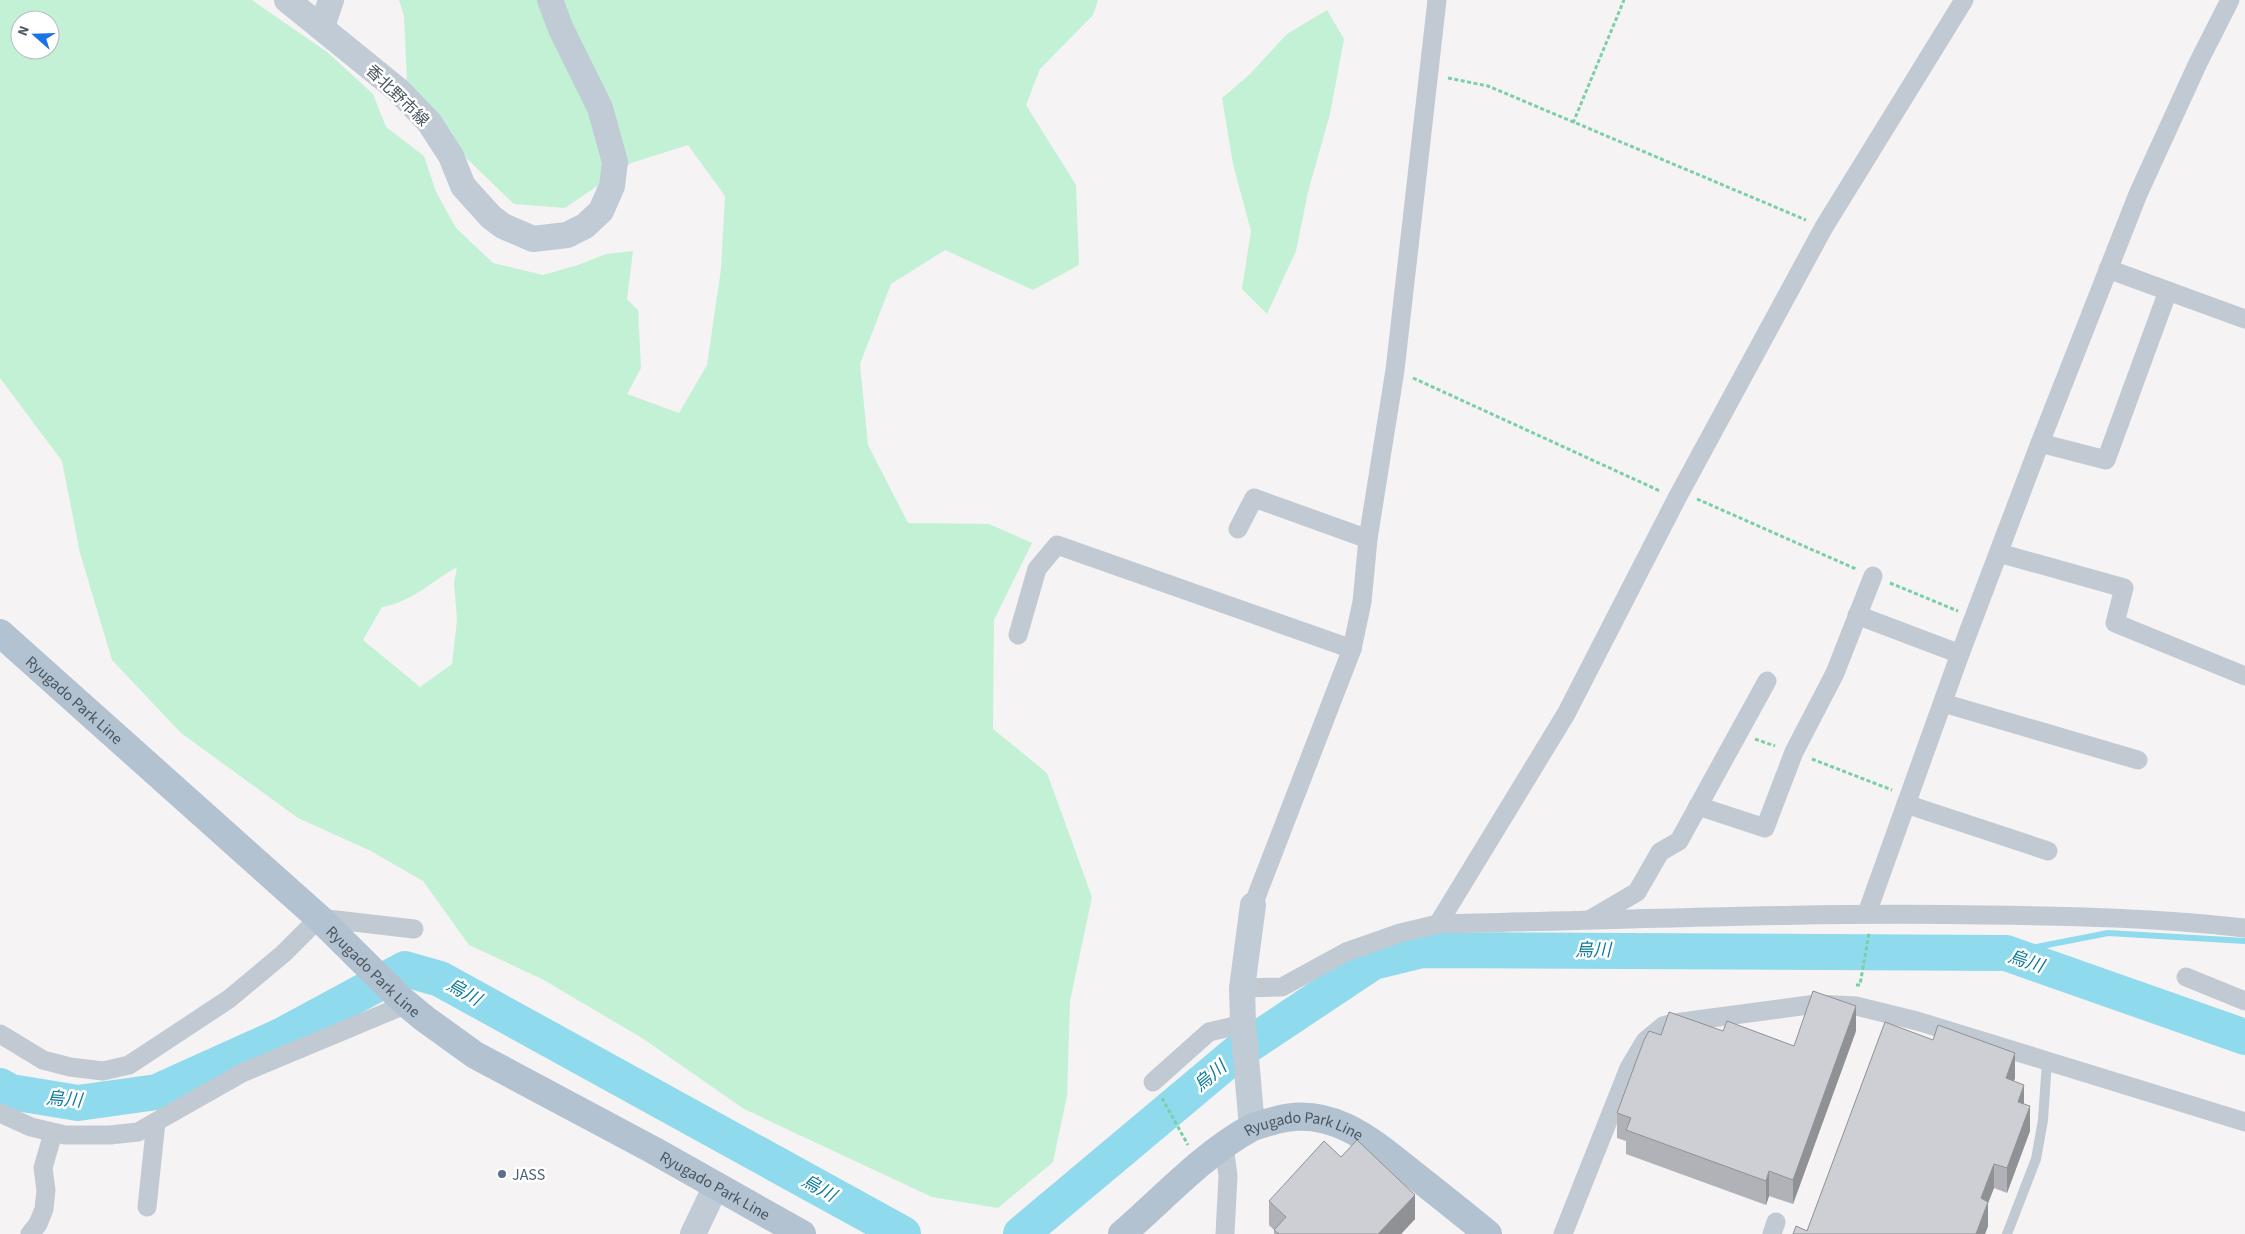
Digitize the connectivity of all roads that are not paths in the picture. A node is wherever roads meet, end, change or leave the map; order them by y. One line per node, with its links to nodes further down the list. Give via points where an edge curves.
1 (287, 0): 7 (main road, 香北野市線)
2 (331, 0): 7 (main road)
3 (550, 0): 7 (main road, 香北野市線, via 600,108 616,162 612,186 601,211 585,226 551,238 533,239 517,234 491,217 463,186 451,156 430,122 398,90)
4 (1437, 0): 13 (street, via 1395,370)
5 (1964, 0): 32 (street, via 1824,227 1679,495 1566,714)
6 (2230, 0): 8 (street, via 2138,194)
7 (322, 27)
8 (2108, 269): 9 (street); 11 (street)
9 (2168, 291): 10 (street); 11 (street, via 2106,460)
10 (2245, 319)
11 (2040, 443): 14 (street)
12 (1238, 529): 13 (street, via 1254,498)
13 (1368, 539): 19 (street, via 1362,602)
14 (1999, 553): 20 (street); 21 (street, via 2124,588 2115,623)
15 (1873, 576): 16 (street)
16 (1857, 615): 20 (street); 26 (street, via 1835,673 1794,752 1766,828)
17 (0, 633): 30 (main road, Ryugado Park Line)
18 (1018, 634): 19 (street, via 1037,569 1057,545)
19 (1352, 650): 28 (street)
20 (1960, 654): 23 (street)
21 (2245, 676)
22 (1767, 681): 26 (street)
23 (1943, 703): 24 (street); 25 (street)
24 (2138, 760)
25 (1908, 800): 27 (street); 29 (street)
26 (1698, 806): 31 (street, via 1679,841 1660,852 1637,892)
27 (2048, 851)
28 (1253, 905): 36 (main road)
29 (1870, 913): 31 (street); 33 (street, via 2080,916)
30 (319, 918): 34 (street); 38 (main road, Ryugado Park Line); 40 (street, via 283,954 229,999 129,1065 103,1071 61,1065 43,1060)
31 (1587, 920): 32 (street)
32 (1438, 924): 36 (street, via 1346,952 1282,987)
33 (2245, 928)
34 (414, 929)
35 (2186, 977): 37 (street)
36 (1242, 988): 39 (main road)
37 (2245, 1001)
38 (404, 1002): 45 (street, via 242,1073); 49 (main road, Ryugado Park Line, via 475,1055)
39 (1243, 1024): 42 (street, via 1209,1032); 44 (main road)
40 (0, 1034)
41 (2047, 1061): 46 (street); 57 (street, via 1856,1006 1816,1004 1663,1026 1645,1041 1629,1068); 58 (lane, via 2043,1120 2036,1159)
42 (1158, 1090)
43 (0, 1113): 47 (street)
44 (1251, 1115): 48 (main road, Ryugado Park Line); 56 (main road, Ryugado Park Line, via 1311,1116 1340,1124 1373,1142)
45 (156, 1122): 47 (street, via 138,1132 110,1135); 50 (street)
46 (2245, 1122)
47 (53, 1133): 51 (street, via 43,1168 44,1209)
48 (1224, 1146): 54 (main road, Ryugado Park Line); 55 (street, via 1228,1176)
49 (716, 1186): 52 (main road); 53 (main road, Ryugado Park Line)
50 (147, 1207)
51 (30, 1234)
52 (693, 1234)
53 (802, 1234)
54 (1122, 1234)
55 (1225, 1234)
56 (1488, 1234)
57 (1563, 1234)
58 (2007, 1234)

